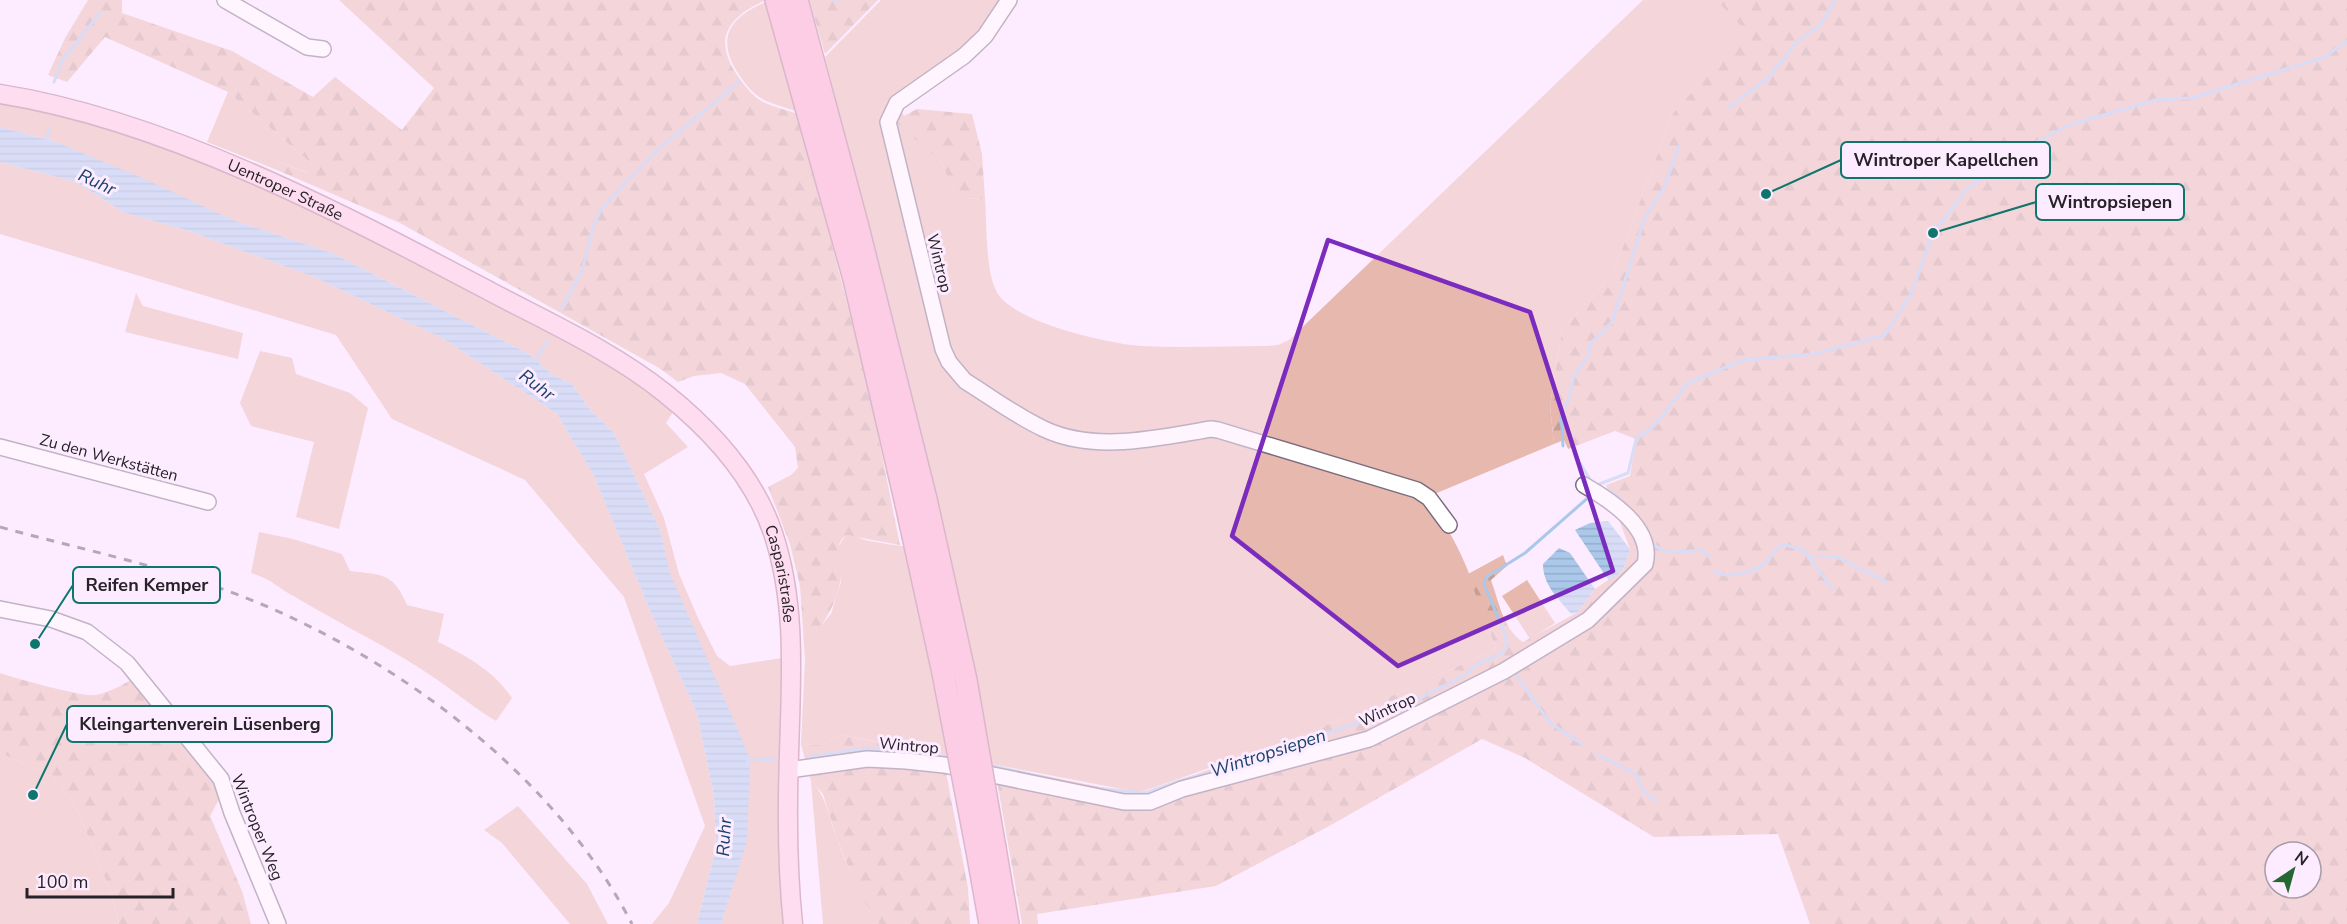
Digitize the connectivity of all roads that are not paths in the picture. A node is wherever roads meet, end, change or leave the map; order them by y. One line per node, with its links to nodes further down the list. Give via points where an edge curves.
1 (225, 0): 5 (street, via 307,47)
2 (776, 0): 11 (highway)
3 (797, 0): 11 (highway, via 858,227)
4 (1009, 0): 12 (street, Wintrop, via 985,36 964,56 897,103 888,122 943,349 954,370 965,381 1051,432 1096,442 1218,430 1417,490 1429,498)
5 (323, 49)
6 (0, 94): 7 (main road, Uentroper Straße, via 91,116 225,163 389,239)
7 (554, 326): 14 (main road, Casparistraße, via 620,363 687,412 730,456 760,505 781,561 791,621)
8 (0, 447): 10 (street, Zu den Werkstätten)
9 (1584, 485): 14 (street, Wintrop, via 1626,513 1648,554 1645,564 1588,620 1504,671 1369,739 1137,804 944,765 906,761 867,759)
10 (208, 502)
11 (916, 502): 15 (highway, bridge, via 943,673)
12 (1449, 525)
13 (0, 609): 16 (street, Wintroper Weg, via 51,619 87,632 127,663 221,779)
14 (789, 770): 17 (main road, Casparistraße, via 788,857)
15 (986, 849): 18 (highway); 19 (highway); 20 (highway)
16 (278, 924)
17 (793, 924)
18 (975, 924)
19 (990, 924)
20 (1008, 924)

